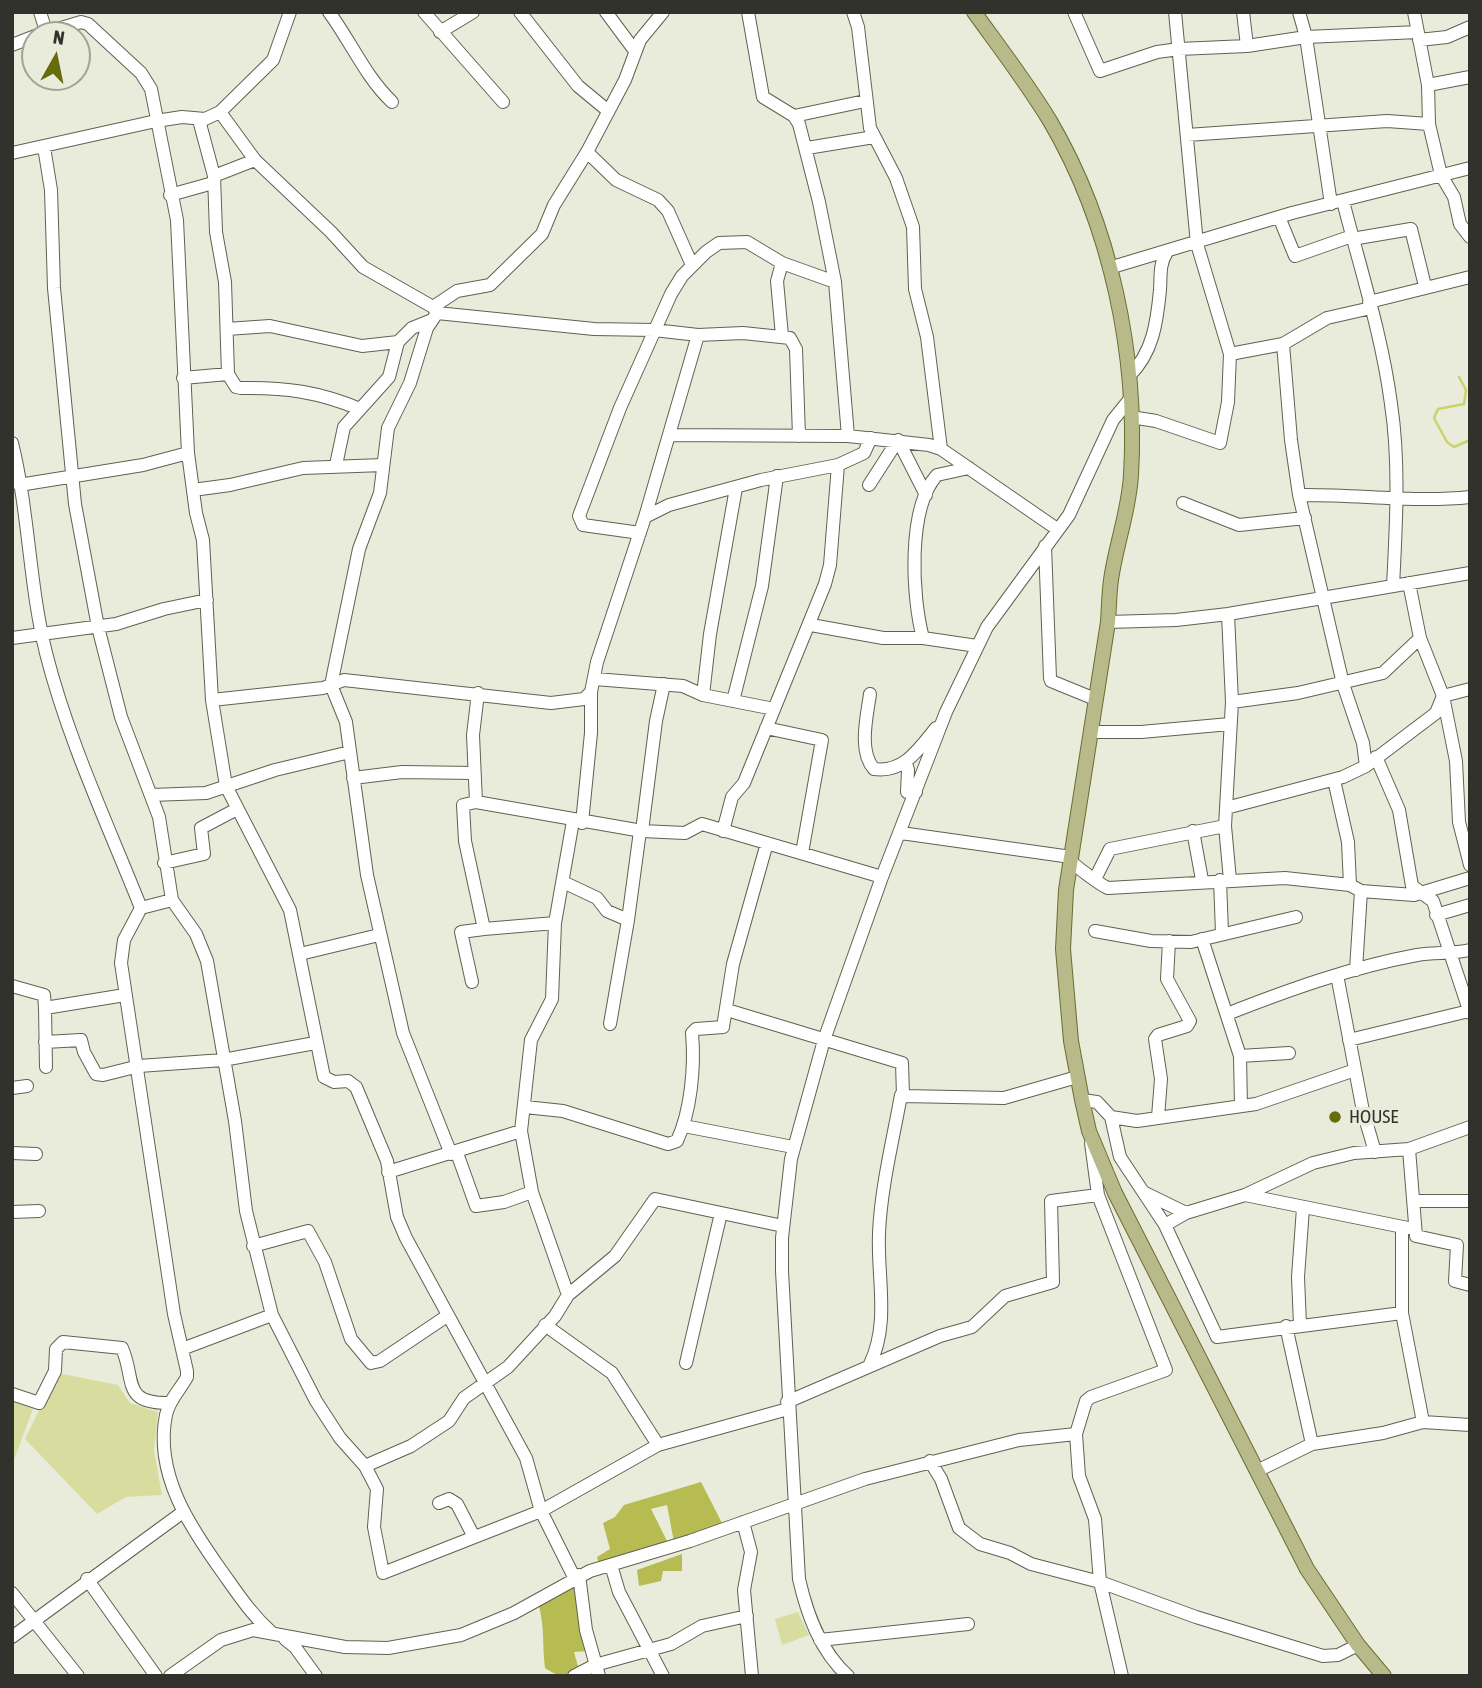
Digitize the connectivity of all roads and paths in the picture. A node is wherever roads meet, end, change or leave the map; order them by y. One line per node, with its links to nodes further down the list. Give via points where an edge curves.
1 (290, 12): 30 (street, via 278,53)
2 (328, 12): 27 (street, via 352,43 371,80)
3 (424, 12): 18 (street)
4 (473, 12): 18 (street)
5 (520, 12): 29 (street, via 578,86)
6 (606, 12): 23 (street)
7 (663, 12): 23 (street)
8 (748, 12): 31 (street, via 764,97)
9 (853, 12): 26 (street)
10 (974, 12): 55 (main road, via 1051,124 1094,219)
11 (1074, 12): 22 (street, via 1100,71)
12 (1175, 12): 22 (street)
13 (1243, 12): 21 (street)
14 (1299, 12): 20 (street)
15 (1414, 12): 19 (street)
16 (91, 27): 33 (street, via 147,81)
17 (1470, 27): 19 (street, via 1447,37)
18 (440, 32): 28 (street)
19 (1418, 36): 20 (street); 25 (street)
20 (1306, 37): 21 (street); 35 (street)
21 (1247, 46): 22 (street)
22 (1179, 49): 36 (street)
23 (635, 51): 29 (street)
24 (1470, 77): 25 (street)
25 (1428, 85): 34 (street)
26 (865, 101): 31 (street); 37 (street)
27 (392, 102)
28 (503, 102)
29 (607, 110): 40 (street)
30 (220, 112): 32 (street); 42 (street)
31 (794, 116): 39 (street)
32 (199, 120): 33 (street); 45 (street)
33 (156, 121): 38 (street); 46 (street)
34 (1429, 124): 35 (street); 44 (street)
35 (1318, 125): 36 (street); 47 (street)
36 (1187, 135): 51 (street)
37 (874, 137): 39 (street); 80 (street, via 911,216 915,289 927,337)
38 (44, 147): 41 (street); 87 (street)
39 (807, 148): 57 (street)
40 (587, 152): 54 (street, via 616,180 658,200 668,211); 60 (street, via 542,234 509,269 490,285 457,291)
41 (12, 153)
42 (255, 160): 45 (street); 60 (street, via 363,267)
43 (1470, 168): 44 (street)
44 (1441, 175): 47 (street); 50 (street, via 1454,197 1460,224)
45 (214, 180): 46 (street); 61 (street)
46 (170, 194): 70 (street, via 177,220)
47 (1337, 202): 48 (street); 49 (street)
48 (1279, 217): 49 (street, via 1294,256); 51 (street)
49 (1352, 237): 58 (street, via 1411,229); 59 (street)
50 (1470, 237)
51 (1197, 244): 52 (street); 67 (street)
52 (1167, 253): 55 (street); 69 (street, via 1160,269 1150,346 1142,364)
53 (782, 263): 54 (street, via 747,242 732,240 719,243); 57 (street); 64 (street, via 777,281)
54 (692, 265): 62 (street)
55 (1109, 268): 69 (main road)
56 (1470, 277): 58 (street)
57 (835, 282): 76 (street)
58 (1425, 286): 59 (street)
59 (1370, 305): 66 (street, via 1327,318); 94 (street, via 1392,408)
60 (434, 314): 62 (street); 65 (street); 82 (street, via 410,383 388,428)
61 (227, 329): 65 (street, via 270,326 362,346); 68 (street)
62 (654, 330): 63 (street); 100 (street, via 579,516 583,525)
63 (698, 335): 64 (street); 74 (street)
64 (782, 336): 75 (street, via 794,342 796,349)
65 (398, 342): 72 (street, via 389,377)
66 (1283, 344): 67 (street); 93 (street)
67 (1230, 354): 73 (street, via 1220,443)
68 (228, 374): 70 (street); 72 (street, via 236,387 310,391)
69 (1129, 376): 71 (main road)
70 (183, 378): 81 (street)
71 (1130, 399): 73 (main road); 99 (street, via 1113,420 1078,499)
72 (359, 409): 83 (street, via 344,427)
73 (1131, 417): 108 (main road, via 1131,482 1111,580)
74 (669, 435): 75 (street); 97 (street)
75 (799, 436): 76 (street)
76 (848, 436): 77 (street)
77 (871, 438): 78 (street); 84 (street, via 864,453)
78 (898, 440): 80 (street); 89 (street); 92 (street)
79 (13, 448): 88 (street)
80 (941, 449): 85 (street)
81 (188, 453): 87 (street); 91 (street)
82 (383, 464): 83 (street); 118 (street, via 380,493 359,549)
83 (336, 465): 91 (street)
84 (838, 465): 86 (street); 109 (street, via 830,565)
85 (969, 468): 92 (street, via 937,475); 99 (street)
86 (777, 476): 90 (street); 127 (street, via 762,586)
87 (74, 477): 88 (street); 110 (street)
88 (19, 485): 111 (street)
89 (869, 485)
90 (736, 488): 97 (street, via 669,505); 123 (street, via 709,634)
91 (193, 490): 106 (street, via 203,540)
92 (926, 495): 113 (street, via 913,566)
93 (1299, 495): 94 (street); 98 (street)
94 (1395, 496): 95 (street, via 1426,500); 104 (street)
95 (1470, 497)
96 (1183, 503): 98 (street, via 1239,525)
97 (645, 517): 100 (street)
98 (1305, 518): 105 (street)
99 (1058, 529): 101 (street)
100 (640, 533): 119 (street)
101 (1045, 546): 115 (street); 125 (street, via 1050,678)
102 (1470, 573): 103 (street)
103 (1409, 583): 104 (street); 114 (street)
104 (1393, 586): 105 (street)
105 (1323, 598): 107 (street); 117 (street)
106 (207, 600): 110 (street); 126 (street)
107 (1228, 614): 108 (street, via 1177,621); 128 (street)
108 (1108, 622): 125 (main road)
109 (811, 625): 113 (street, via 883,638); 129 (street)
110 (98, 627): 111 (street); 144 (street, via 121,717)
111 (42, 633): 112 (street); 169 (street, via 64,711)
112 (12, 638)
113 (923, 638): 115 (street)
114 (1420, 638): 117 (street, via 1388,670); 124 (street)
115 (977, 646): 130 (street)
116 (664, 684): 119 (street); 123 (street); 150 (street)
117 (1343, 684): 128 (street); 136 (street)
118 (331, 685): 121 (street, via 344,680); 126 (street); 134 (street, via 346,722)
119 (593, 685): 121 (street, via 584,699 551,703); 148 (street, via 592,733)
120 (1470, 689): 124 (street)
121 (478, 693): 139 (street)
122 (870, 694): 138 (street, via 867,761 874,769 887,771)
123 (703, 695): 127 (street)
124 (1443, 696): 136 (street, via 1436,713); 137 (street)
125 (1095, 699): 133 (main road)
126 (212, 700): 142 (street)
127 (733, 701): 129 (street)
128 (1232, 702): 131 (street)
129 (774, 709): 132 (street)
130 (942, 723): 138 (street); 143 (street)
131 (1230, 724): 133 (street); 146 (street)
132 (766, 728): 151 (street, via 744,783 732,797); 155 (street, via 822,740)
133 (1090, 732): 156 (main road)
134 (350, 752): 140 (street); 142 (street)
135 (1470, 759): 137 (street)
136 (1371, 761): 141 (street); 166 (street, via 1399,810 1407,868)
137 (1456, 761): 158 (street, via 1459,822)
138 (905, 763): 143 (street, via 907,792)
139 (474, 773): 140 (street); 145 (street)
140 (353, 778): 177 (street)
141 (1334, 779): 146 (street); 165 (street)
142 (226, 786): 144 (street, via 206,793); 147 (street)
143 (916, 792): 153 (street)
144 (151, 795): 157 (street, via 159,817)
145 (476, 802): 148 (street); 174 (street, via 461,811)
146 (1226, 808): 149 (street)
147 (237, 809): 157 (street, via 201,828 204,854); 181 (street, via 286,897)
148 (578, 822): 150 (street); 164 (street)
149 (1225, 826): 152 (street); 163 (street)
150 (641, 831): 151 (street, via 685,833 702,824); 172 (street)
151 (723, 831): 154 (street)
152 (1193, 831): 161 (street, via 1110,849); 162 (street)
153 (901, 833): 156 (street); 159 (street)
154 (767, 843): 155 (street); 189 (street, via 733,964)
155 (802, 853): 159 (street)
156 (1071, 859): 161 (street); 203 (main road, via 1064,909 1063,977)
157 (164, 863): 167 (street)
158 (1470, 865)
159 (882, 877): 193 (street)
160 (1470, 878): 166 (street)
161 (1095, 879): 162 (street, via 1108,888)
162 (1202, 880): 163 (street)
163 (1225, 880): 165 (street, via 1285,878); 176 (street)
164 (563, 882): 172 (street); 173 (street)
165 (1355, 888): 166 (street); 183 (street)
166 (1419, 894): 170 (street, via 1433,901)
167 (172, 900): 169 (street); 199 (street, via 202,944)
168 (1470, 905): 170 (street)
169 (141, 908): 187 (street, via 121,951)
170 (1436, 915): 182 (street)
171 (1296, 917): 176 (street)
172 (628, 920): 192 (street)
173 (555, 923): 174 (street); 209 (street, via 552,999 531,1040)
174 (484, 929): 185 (street, via 461,932)
175 (1095, 931): 179 (street)
176 (1222, 933): 178 (street)
177 (379, 935): 181 (street); 220 (street, via 405,1042)
178 (1202, 939): 179 (street); 191 (street)
179 (1169, 941): 211 (street, via 1167,979 1190,1021 1155,1039 1161,1079)
180 (1470, 950): 182 (street)
181 (300, 954): 196 (street)
182 (1450, 954): 183 (street, via 1419,954); 190 (street)
183 (1356, 970): 184 (street)
184 (1337, 975): 191 (street); 194 (street)
185 (472, 982)
186 (12, 986): 188 (street, via 44,995)
187 (125, 995): 188 (street); 200 (street)
188 (45, 1008): 195 (street)
189 (727, 1010): 193 (street); 212 (street, via 723,1027 693,1030)
190 (1470, 1012): 194 (street)
191 (1227, 1014): 198 (street)
192 (610, 1024)
193 (824, 1040): 206 (street, via 902,1063); 216 (street)
194 (1349, 1040): 202 (street)
195 (45, 1042): 200 (street, via 81,1040 96,1074 103,1076); 201 (street)
196 (315, 1043): 199 (street); 222 (street, via 327,1081 348,1081 356,1087)
197 (1289, 1053): 198 (street)
198 (1240, 1056): 208 (street)
199 (223, 1060): 200 (street); 237 (street)
200 (139, 1066): 246 (street)
201 (46, 1067)
202 (1355, 1070): 208 (street); 218 (street)
203 (1077, 1077): 206 (street, via 1004,1098); 207 (main road)
204 (27, 1086): 205 (street)
205 (12, 1087)
206 (901, 1095): 248 (street, via 879,1233 882,1322)
207 (1082, 1100): 210 (street, via 1097,1102); 214 (main road)
208 (1241, 1106): 211 (street)
209 (525, 1107): 212 (street, via 563,1111 668,1144 677,1141); 215 (street)
210 (1111, 1117): 211 (street, via 1128,1121); 224 (street, via 1120,1157)
211 (1158, 1117)
212 (684, 1126): 216 (street)
213 (1468, 1126): 217 (street)
214 (1089, 1131): 225 (street); 260 (main road, via 1115,1193)
215 (521, 1132): 220 (street); 223 (street)
216 (793, 1147): 235 (street)
217 (1409, 1149): 218 (street); 227 (street)
218 (1375, 1152): 226 (street, via 1313,1163)
219 (12, 1153): 221 (street)
220 (454, 1153): 222 (street); 223 (street, via 476,1206)
221 (36, 1154)
222 (388, 1172): 242 (street, via 401,1227)
223 (532, 1192): 239 (street)
224 (1145, 1193): 233 (street); 234 (street)
225 (1098, 1195): 248 (street, via 1051,1201 1053,1282 1005,1296 972,1327); 255 (street, via 1166,1370 1091,1397)
226 (1245, 1195): 229 (street); 233 (street)
227 (1415, 1200): 228 (street); 236 (street)
228 (1470, 1201)
229 (1303, 1208): 236 (street); 244 (street)
230 (39, 1211): 231 (street)
231 (12, 1213)
232 (721, 1213): 235 (street); 239 (street, via 655,1199 615,1256); 247 (street)
233 (1186, 1213): 234 (street)
234 (1164, 1225): 245 (street, via 1214,1335)
235 (783, 1226): 252 (street)
236 (1409, 1228): 238 (street, via 1419,1239 1457,1245 1455,1280); 240 (street)
237 (253, 1246): 241 (street); 242 (street, via 308,1231 325,1262 351,1339 371,1363)
238 (1470, 1285)
239 (568, 1295): 243 (street)
240 (1402, 1313): 244 (street); 253 (street)
241 (272, 1315): 246 (street); 259 (street, via 316,1401)
242 (447, 1316): 249 (street)
243 (545, 1325): 249 (street, via 514,1362); 257 (street, via 612,1373)
244 (1300, 1325): 245 (street)
245 (1286, 1326): 256 (street)
246 (182, 1349): 251 (street, via 187,1377)
247 (686, 1363)
248 (870, 1364): 252 (street)
249 (486, 1384): 259 (street, via 464,1398 449,1421 434,1432); 264 (street, via 530,1468)
250 (12, 1394): 251 (street, via 38,1403 55,1371 56,1349 63,1342 122,1348 135,1392 149,1403)
251 (170, 1403): 263 (street, via 165,1421 166,1464)
252 (787, 1405): 257 (street); 262 (street)
253 (1423, 1422): 254 (street); 256 (street)
254 (1470, 1425)
255 (1076, 1434): 258 (street, via 1019,1440); 270 (street, via 1079,1476 1098,1532)
256 (1312, 1444): 260 (street)
257 (658, 1445): 264 (street)
258 (930, 1461): 262 (street); 270 (street, via 959,1528 972,1539 1031,1564)
259 (365, 1466): 266 (street, via 377,1489 374,1527 383,1573)
260 (1257, 1471): 281 (main road, via 1307,1569)
261 (439, 1503): 266 (street, via 449,1499 457,1504)
262 (792, 1504): 265 (street); 279 (street, via 804,1605)
263 (183, 1511): 269 (street); 273 (street)
264 (541, 1511): 266 (street); 268 (street)
265 (743, 1522): 267 (street); 272 (street, via 751,1552 744,1582)
266 (474, 1537)
267 (611, 1565): 268 (street); 282 (street, via 619,1592)
268 (576, 1576): 280 (street, via 488,1625 419,1644); 283 (street)
269 (87, 1579): 274 (street); 285 (street)
270 (1100, 1581): 281 (street, via 1196,1617 1323,1656 1338,1655); 292 (street)
271 (12, 1594): 274 (street)
272 (747, 1616): 282 (street, via 702,1626); 290 (street)
273 (255, 1617): 276 (street); 277 (street)
274 (35, 1620): 278 (street); 284 (street)
275 (968, 1623): 279 (street)
276 (247, 1632): 277 (street); 286 (street, via 221,1640)
277 (276, 1634): 280 (street)
278 (12, 1637)
279 (820, 1640): 291 (street)
280 (300, 1644): 287 (street)
281 (1358, 1645): 293 (main road)
282 (652, 1649): 283 (street); 289 (street)
283 (597, 1671): 288 (street)
284 (78, 1676)
285 (156, 1676)
286 (170, 1676)
287 (316, 1676)
288 (573, 1676)
289 (663, 1676)
290 (752, 1676)
291 (848, 1676)
292 (1122, 1676)
293 (1384, 1676)

